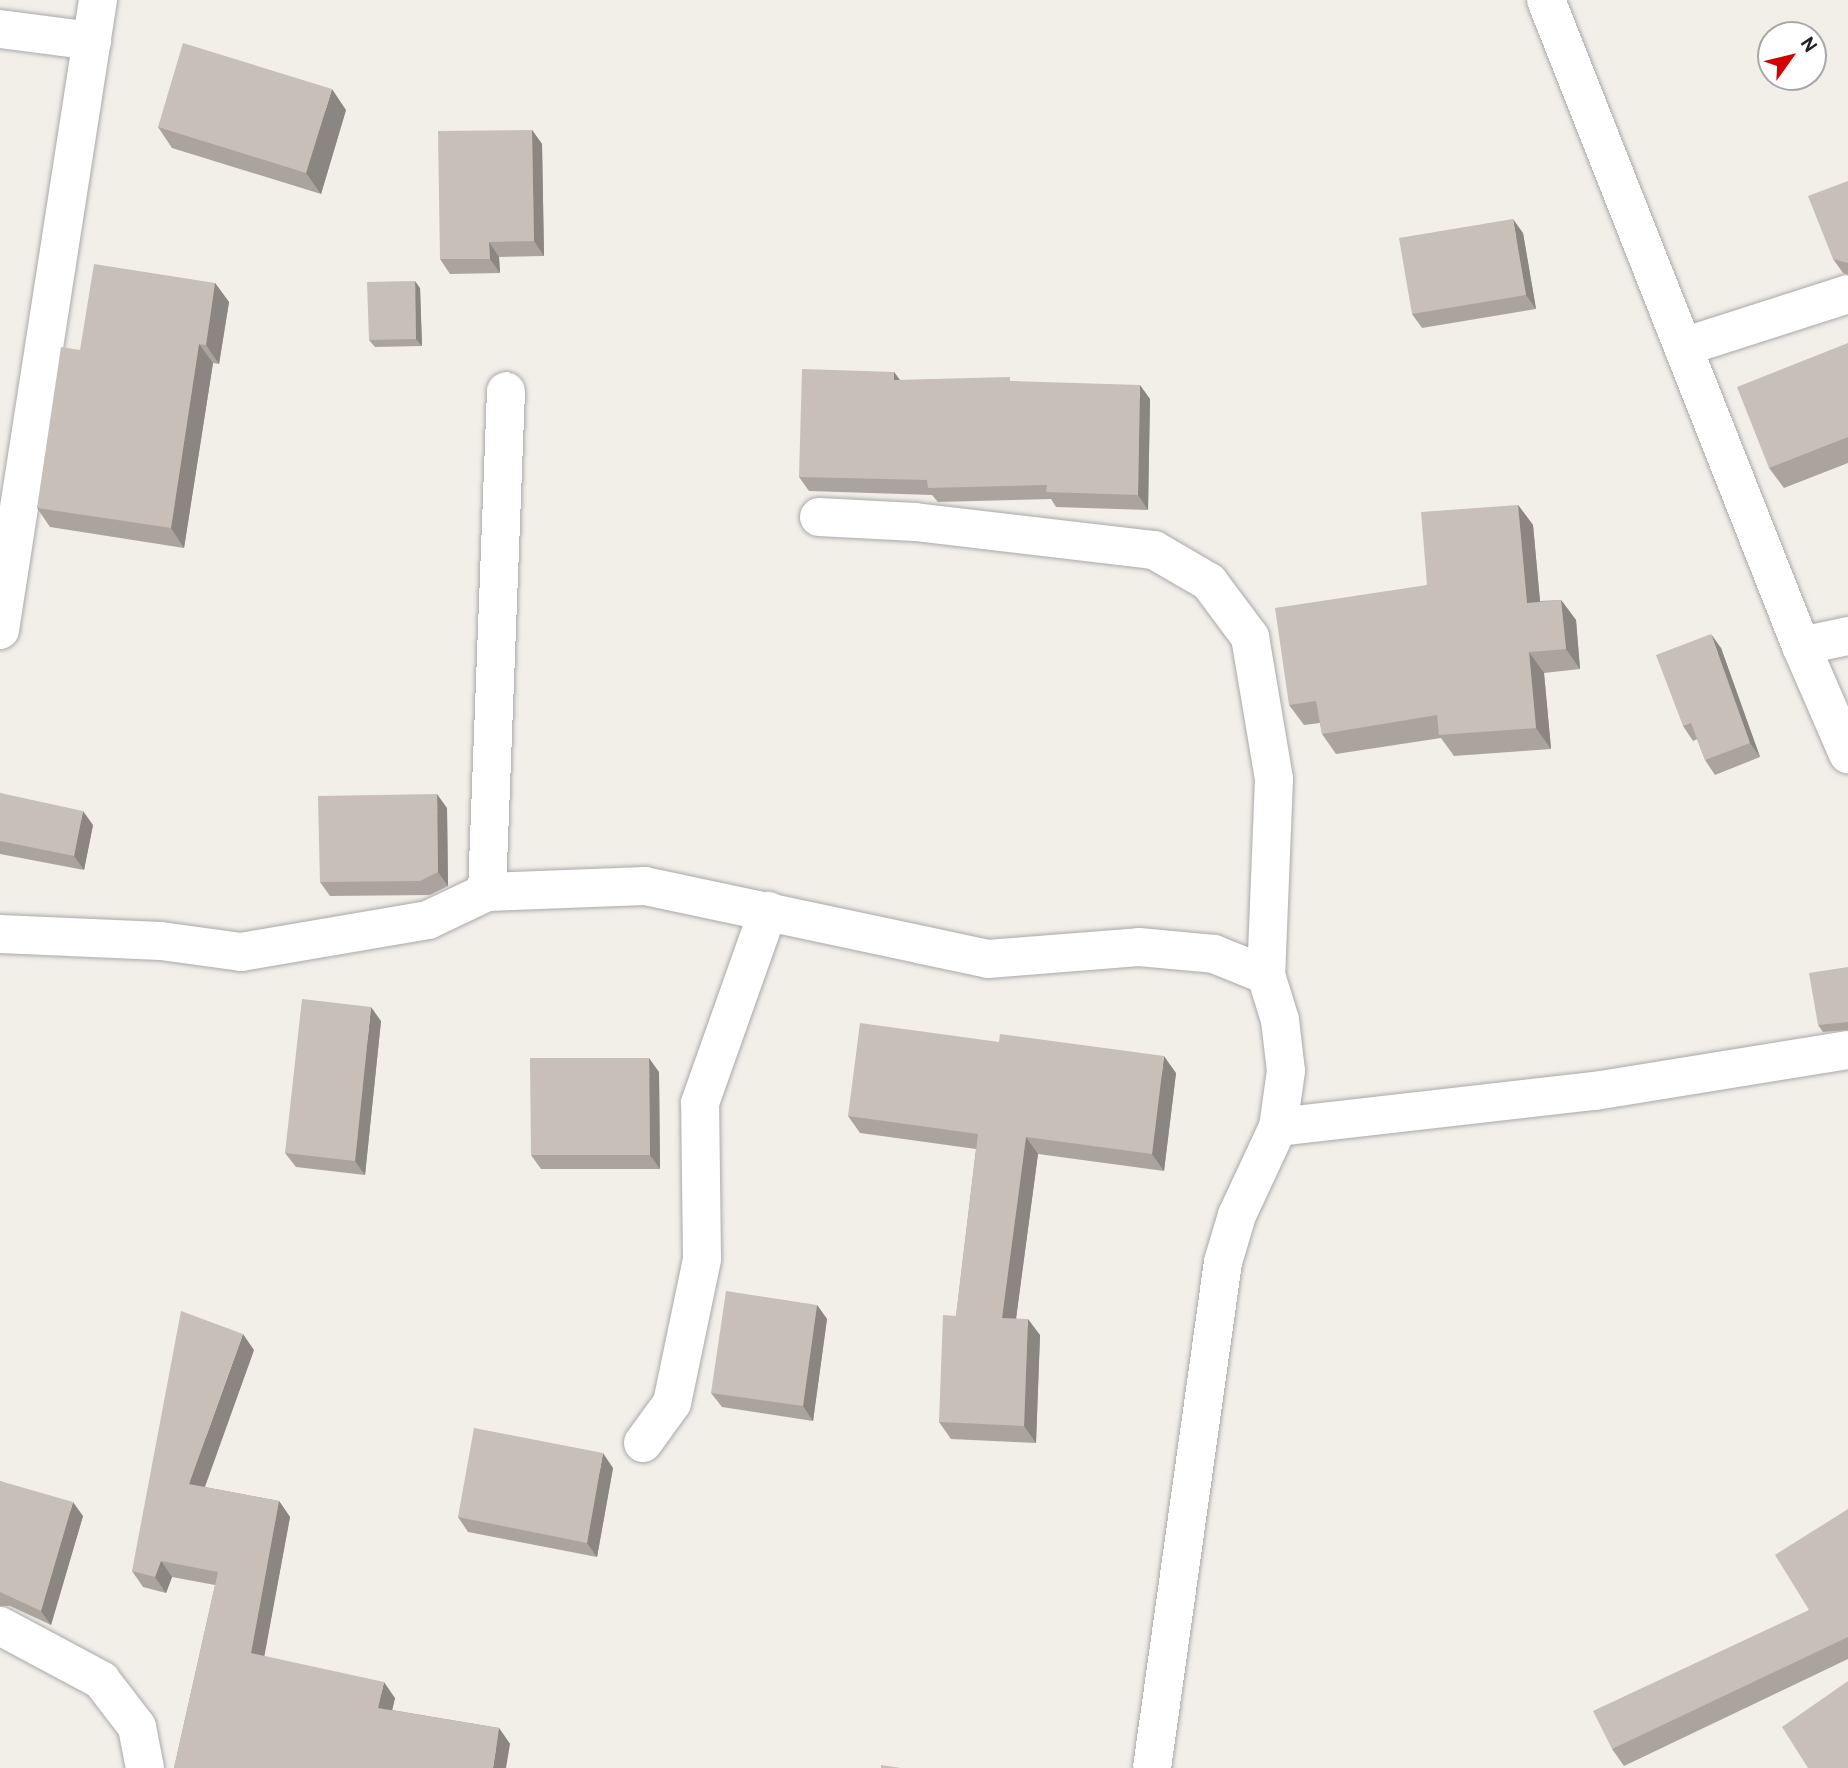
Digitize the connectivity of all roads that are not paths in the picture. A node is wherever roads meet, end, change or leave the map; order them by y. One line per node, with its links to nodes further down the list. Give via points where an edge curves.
1 (98, 0): 4 (street)
2 (1546, 0): 6 (street)
3 (0, 29): 4 (street)
4 (92, 41): 9 (street)
5 (1848, 294): 6 (street)
6 (1683, 347): 11 (street)
7 (506, 391): 13 (street)
8 (819, 517): 16 (street, via 915,522 1154,550 1209,582 1250,637 1274,779)
9 (0, 630)
10 (1848, 636): 11 (street)
11 (1801, 646): 12 (street)
12 (1848, 754)
13 (487, 892): 14 (street, via 645,886); 15 (street, via 428,920 241,952 161,941)
14 (768, 911): 16 (street, via 988,959 1139,947 1214,954); 19 (street, via 700,1103 702,1259 672,1403)
15 (0, 934)
16 (1266, 975): 18 (street, via 1280,1020 1286,1071)
17 (1848, 1050): 18 (street, via 1595,1091)
18 (1279, 1127): 22 (street, via 1237,1215 1223,1262)
19 (643, 1443)
20 (0, 1626): 21 (street, via 101,1680 137,1727)
21 (145, 1768)
22 (1152, 1768)

